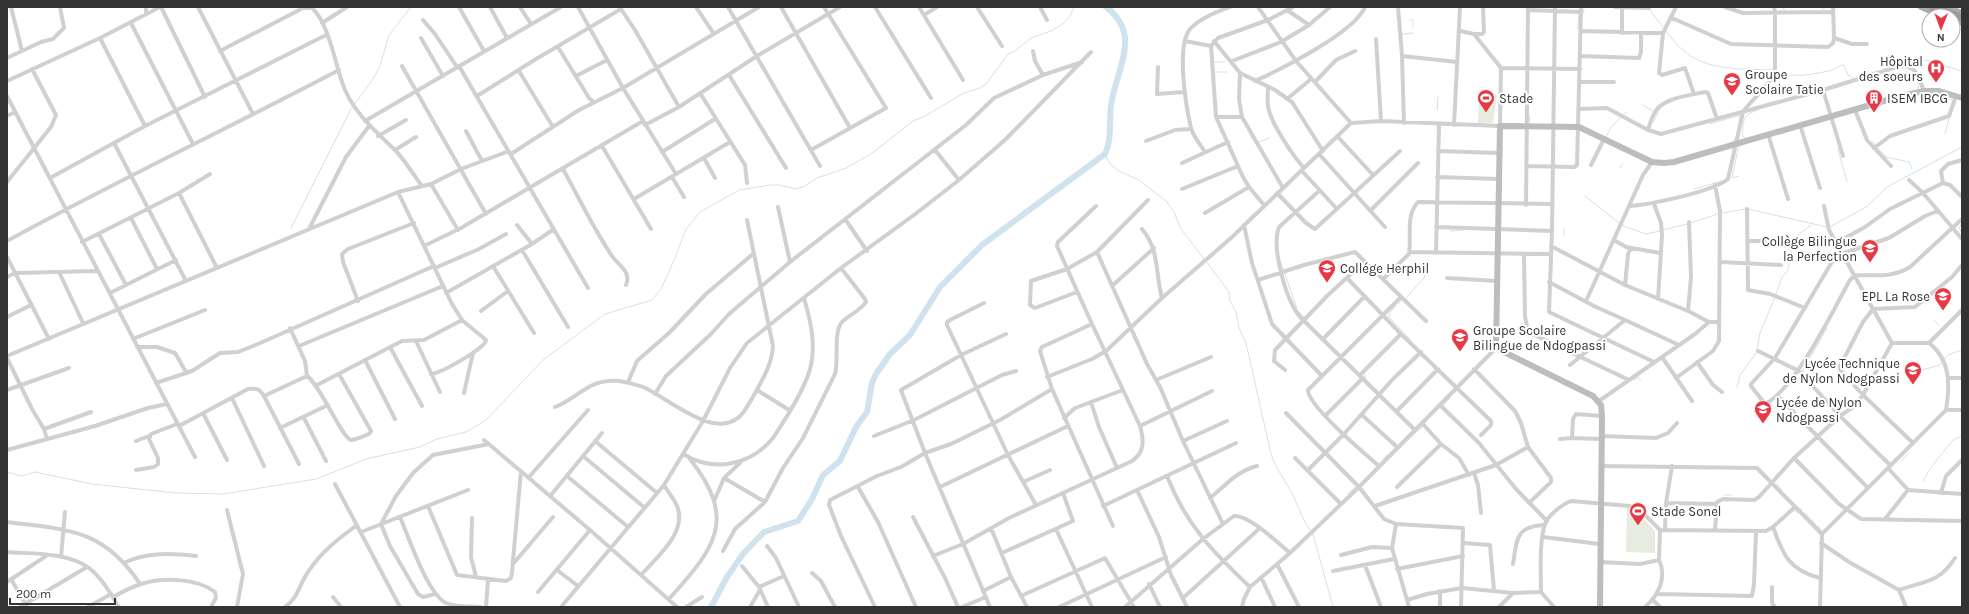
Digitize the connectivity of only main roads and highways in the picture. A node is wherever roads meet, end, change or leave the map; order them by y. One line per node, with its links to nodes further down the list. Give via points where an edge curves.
1 (1933, 7): 4 (highway)
2 (1946, 7): 3 (main road)
3 (1962, 13)
4 (1962, 18)
5 (1959, 97): 6 (main road, via 1924,91 1664,164 1652,162 1578,127 1500,126 1496,348 1581,389 1599,401 1602,416)
6 (1600, 607)

